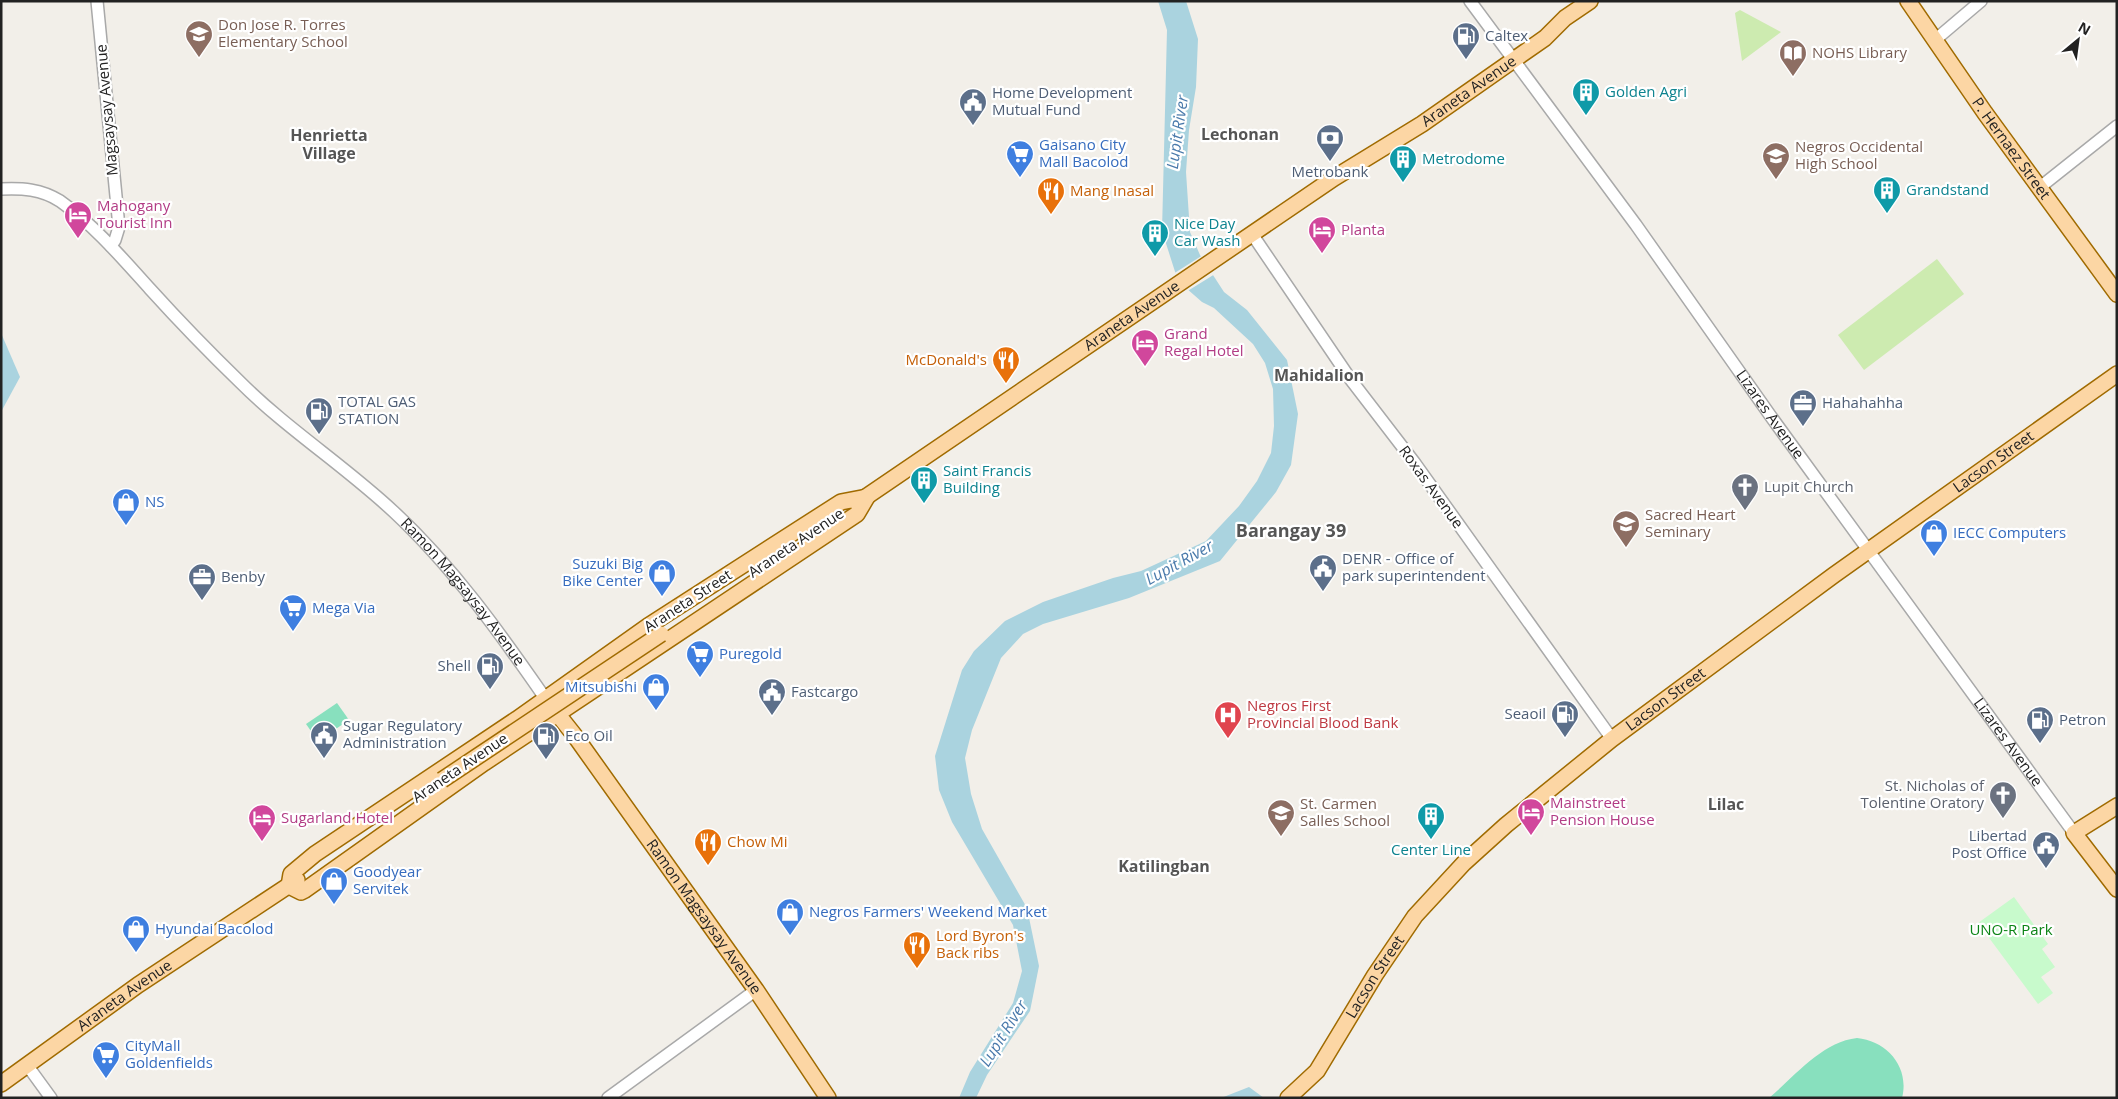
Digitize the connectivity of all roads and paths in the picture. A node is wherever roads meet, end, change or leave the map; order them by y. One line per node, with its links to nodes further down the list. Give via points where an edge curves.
1 (97, 1): 12 (street, Magsaysay Avenue, via 118,228)
2 (1470, 1): 7 (street, Lizares Avenue)
3 (1590, 1): 7 (main road, Araneta Avenue, via 1564,18 1545,38)
4 (1908, 1): 6 (main road, P. Hernaez Street)
5 (1981, 1): 6 (street)
6 (1935, 40): 9 (main road, P. Hernaez Street)
7 (1514, 60): 11 (main road, Araneta Avenue); 16 (street, Lizares Avenue)
8 (2117, 126): 9 (street)
9 (2039, 188): 13 (main road, P. Hernaez Street)
10 (1, 189): 12 (street, Ramon Magsaysay Avenue, via 24,188 42,192 60,202)
11 (1252, 234): 15 (main road, Araneta Avenue); 19 (street, Roxas Avenue, via 1351,380 1414,462)
12 (111, 246): 17 (street, Ramon Magsaysay Avenue, via 240,382 394,511 433,550)
13 (2117, 294)
14 (2117, 374): 16 (main road, Lacson Street)
15 (867, 497): 17 (main road, Araneta Street, via 841,502 648,626); 18 (main road, Araneta Street, via 857,514); 24 (main road, Araneta Avenue, bridge, via 442,780)
16 (1869, 551): 19 (main road, Lacson Street); 22 (street, Lizares Avenue)
17 (545, 698): 18 (main road, Ramon Magsaysay Avenue); 24 (main road, Araneta Street, via 316,854 291,874)
18 (558, 715): 24 (main road, Araneta Street, via 484,763 305,890 301,892); 26 (main road, Ramon Magsaysay Avenue)
19 (1612, 739): 32 (main road, Lacson Street, via 1506,825 1464,863 1415,916 1318,1071)
20 (2117, 806): 21 (main road)
21 (2100, 818): 22 (main road); 23 (main road)
22 (2074, 833): 23 (main road, Lizares Avenue)
23 (2086, 849): 25 (main road, Lizares Avenue)
24 (289, 886): 27 (main road, Araneta Avenue, via 138,985)
25 (2117, 889)
26 (756, 990): 30 (street); 31 (main road, Ramon Magsaysay Avenue)
27 (27, 1065): 28 (main road, Araneta Avenue); 29 (street)
28 (1, 1084)
29 (51, 1098)
30 (608, 1098)
31 (828, 1098)
32 (1288, 1098)

